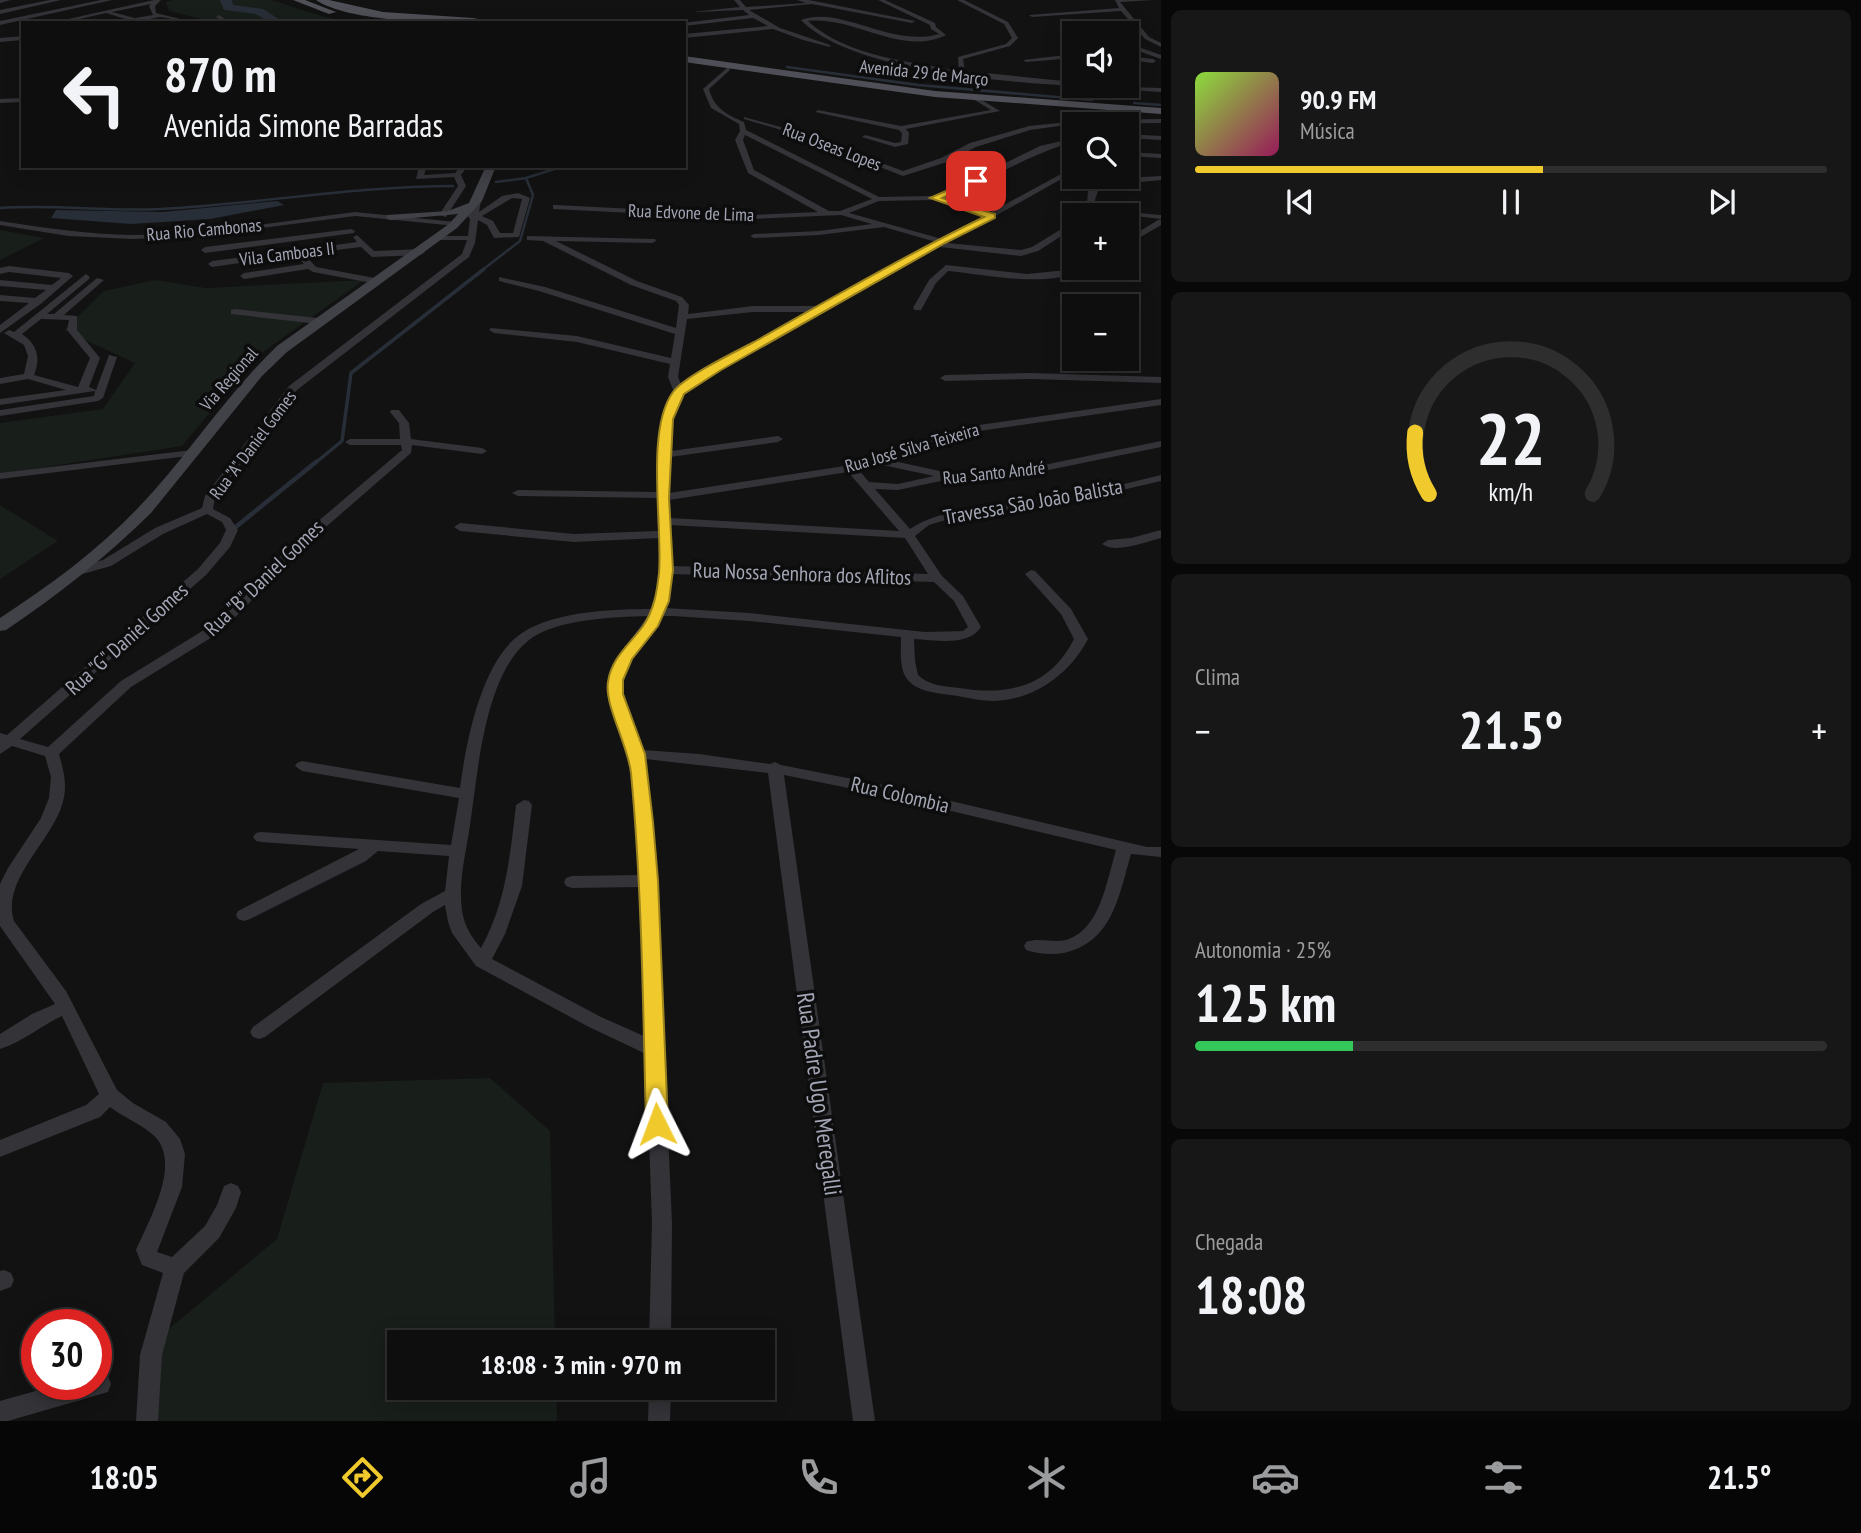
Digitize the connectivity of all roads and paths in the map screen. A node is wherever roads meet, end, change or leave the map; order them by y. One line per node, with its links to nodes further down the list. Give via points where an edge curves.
1 (8, 0): 11 (street)
2 (58, 0): 20 (street)
3 (109, 0): 28 (street)
4 (297, 0): 33 (main road)
5 (320, 0): 34 (main road, via 348,8)
6 (737, 0): 17 (street)
7 (800, 0): 15 (street)
8 (881, 0): 38 (street)
9 (960, 0): 57 (street, via 1006,23 1015,37 1008,45 960,58)
10 (1150, 0): 14 (street)
11 (0, 1)
12 (157, 1): 21 (street); 25 (street, via 151,10)
13 (861, 1): 16 (street)
14 (1116, 1): 19 (street)
15 (818, 4): 16 (street); 17 (street)
16 (836, 7): 23 (street)
17 (742, 8): 22 (street); 26 (street)
18 (891, 9): 23 (street)
19 (1121, 9): 24 (street); 43 (street)
20 (0, 12): 28 (street)
21 (104, 12): 25 (street, via 137,20); 30 (street)
22 (695, 12)
23 (873, 13): 38 (street)
24 (1032, 15)
25 (158, 16): 31 (street)
26 (757, 16): 36 (street); 37 (street)
27 (219, 17): 32 (street)
28 (20, 18): 29 (street); 35 (street)
29 (28, 21)
30 (62, 21)
31 (181, 21)
32 (225, 21)
33 (383, 21)
34 (472, 21)
35 (0, 23)
36 (686, 23)
37 (776, 27): 39 (street); 40 (street)
38 (933, 27): 53 (street, via 943,35 917,40 826,19 804,20 822,37)
39 (686, 36)
40 (797, 37): 42 (street); 53 (street)
41 (21, 38): 44 (street)
42 (786, 38)
43 (1147, 38): 45 (street); 46 (street)
44 (0, 40)
45 (1139, 40)
46 (1161, 45)
47 (686, 46): 48 (main road)
48 (698, 48)
49 (1139, 48): 54 (street)
50 (1062, 56): 55 (street)
51 (1139, 58): 54 (street)
52 (686, 59): 65 (main road, Avenida 29 de Março)
53 (891, 59): 57 (street)
54 (1161, 59)
55 (1026, 60)
56 (728, 68): 75 (street, via 706,89 707,94 714,109)
57 (962, 73): 59 (street)
58 (941, 81): 60 (main road, Avenida 29 de Março)
59 (1062, 85)
60 (1062, 86)
61 (1139, 89): 62 (street)
62 (1161, 90)
63 (1139, 94): 64 (main road, Avenida 29 de Março)
64 (1161, 97)
65 (975, 98): 69 (main road, Avenida 29 de Março); 70 (street)
66 (1116, 98): 72 (main road, via 1125,103)
67 (21, 100): 68 (street)
68 (0, 101)
69 (1033, 102): 71 (main road); 72 (main road, Avenida 29 de Março)
70 (990, 106): 71 (main road); 77 (street, via 997,111)
71 (1073, 108): 72 (main road)
72 (1119, 108): 73 (main road, Avenida 29 de Março)
73 (1161, 111)
74 (818, 112): 77 (street)
75 (745, 121): 78 (street, Rua Oseas Lopes, via 797,132 901,174); 93 (street); 97 (street, via 739,140 751,171)
76 (1161, 121): 78 (street, Rua Oseas Lopes, via 1088,121)
77 (901, 128): 79 (street, via 906,133 904,144)
78 (1017, 131): 82 (street)
79 (865, 137)
80 (1139, 137): 81 (street)
81 (1161, 138)
82 (1062, 139)
83 (1062, 143): 92 (street)
84 (1139, 155): 85 (street)
85 (1161, 156)
86 (423, 168): 89 (street, via 419,177)
87 (463, 168): 89 (street)
88 (490, 168): 96 (main road, Via Regional)
89 (457, 175): 100 (street, via 462,187)
90 (1062, 176): 102 (street)
91 (1161, 178): 94 (street, via 1095,189)
92 (934, 198): 93 (street); 102 (street)
93 (878, 199): 98 (street)
94 (1091, 203)
95 (556, 207): 97 (street, Rua Edvone de Lima, via 728,216)
96 (475, 210): 96 (street, via 507,196 526,198 516,235 497,236); 100 (main road); 108 (main road, Via Regional); 114 (street, Rua "A" Daniel Gomes)
97 (827, 214): 98 (street, Rua Edvone de Lima)
98 (841, 214): 109 (street)
99 (338, 215): 104 (street, Rua Rio Cambonas); 107 (street, Rua Rio Cambonas); 110 (street)
100 (443, 215): 104 (main road)
101 (1139, 215): 103 (street)
102 (992, 216): 120 (street)
103 (1161, 216)
104 (399, 218): 108 (street, Rua Rio Cambonas); 116 (main road)
105 (1161, 222): 112 (street)
106 (0, 223): 107 (street, Rua Rio Cambonas, via 68,234 132,237)
107 (276, 223): 115 (street)
108 (455, 225): 116 (main road, Via Regional)
109 (884, 225): 113 (street); 120 (street)
110 (351, 231): 115 (street); 121 (street)
111 (1062, 232): 120 (street, via 1021,253)
112 (1141, 235)
113 (754, 236)
114 (471, 238): 116 (street); 184 (street, Rua "A" Daniel Gomes, via 459,262 293,388 209,498)
115 (288, 239): 122 (street); 124 (street)
116 (439, 239): 123 (main road, Via Regional)
117 (530, 239): 118 (street)
118 (547, 240): 119 (street); 148 (street, via 634,283 679,299 684,304)
119 (652, 241)
120 (939, 243): 142 (street)
121 (362, 244): 123 (street, via 376,255); 124 (street, Vila Camboas II)
122 (205, 250)
123 (421, 252): 134 (main road, Via Regional)
124 (298, 253): 126 (street, Vila Camboas II); 127 (street)
125 (46, 263): 128 (street, via 24,262)
126 (212, 264)
127 (309, 267): 130 (street); 134 (street)
128 (2, 270): 135 (street)
129 (1062, 274): 141 (street, via 1027,277 946,268)
130 (244, 276)
131 (86, 277): 145 (street)
132 (502, 279): 152 (street)
133 (100, 280): 146 (street)
134 (377, 281): 149 (main road, Via Regional)
135 (62, 282): 136 (street); 139 (street)
136 (0, 283)
137 (0, 291): 139 (street)
138 (0, 298): 139 (street)
139 (38, 302): 140 (street); 147 (street)
140 (0, 305)
141 (918, 308)
142 (824, 309): 148 (street, via 753,309); 163 (street)
143 (233, 312): 149 (street)
144 (0, 315): 147 (street)
145 (40, 316): 146 (street); 153 (street)
146 (57, 316): 161 (street, via 74,318 72,330 95,356)
147 (19, 317): 151 (street)
148 (683, 317): 152 (street)
149 (318, 321): 174 (main road, Via Regional, via 257,373)
150 (494, 330): 155 (street, via 577,339)
151 (0, 331): 153 (street)
152 (682, 333): 155 (street)
153 (17, 334): 156 (street, via 32,351 34,368)
154 (112, 357): 162 (street)
155 (676, 362): 163 (street, via 673,377)
156 (29, 376): 158 (street); 160 (street)
157 (945, 378): 159 (street)
158 (42, 379): 161 (street); 164 (street, via 39,391)
159 (1161, 380)
160 (0, 381)
161 (81, 391): 162 (street); 165 (street)
162 (101, 392): 168 (street)
163 (679, 392): 175 (street, via 667,419)
164 (0, 396)
165 (0, 402)
166 (1161, 402): 176 (street, Rua José Silva Teixeira, via 972,429 928,440)
167 (395, 412): 171 (street, via 404,423)
168 (0, 413)
169 (778, 439): 175 (street)
170 (350, 442): 171 (street)
171 (408, 442): 173 (street); 198 (street, Rua "B" Daniel Gomes, via 407,451 300,543 217,628 126,684)
172 (1161, 443): 179 (street, Rua Santo André, via 1018,473)
173 (482, 451)
174 (192, 453): 178 (street); 190 (main road, Via Regional, via 145,510)
175 (664, 455): 183 (street)
176 (878, 461): 177 (street, Rua José Silva Teixeira); 179 (street)
177 (851, 468): 181 (street); 183 (street, Rua José Silva Teixeira)
178 (0, 476)
179 (950, 476): 181 (street, Rua Santo André, via 898,487)
180 (1161, 478): 188 (street, Travessa São João Balista, via 1083,496 948,516 925,523)
181 (867, 485): 188 (street)
182 (518, 493): 183 (street, Rua José Silva Teixeira)
183 (663, 496): 186 (street)
184 (207, 510): 190 (street, Rua "A" Daniel Gomes, via 159,531 107,563); 197 (street, Rua "G" Daniel Gomes, via 226,520 232,530 202,572)
185 (460, 527): 186 (street, via 574,538)
186 (664, 527): 188 (street); 191 (street)
187 (1161, 534): 189 (street)
188 (909, 535): 193 (street)
189 (1108, 544)
190 (79, 570): 195 (main road, Via Regional)
191 (666, 570): 193 (street, Rua Nossa Senhora dos Aflitos); 194 (street)
192 (1031, 574): 196 (street, via 1064,608 1081,639 1066,664 1026,689 987,696 919,683 910,670)
193 (937, 578): 196 (street, via 959,599 975,627 962,635)
194 (659, 612): 196 (street); 199 (street, via 624,658 616,680 616,694); 202 (street, via 562,622 519,642 495,679 486,704)
195 (0, 626)
196 (907, 633)
197 (4, 742): 198 (street)
198 (51, 753): 209 (street, via 58,766 58,785 47,820)
199 (637, 754): 201 (street, Rua Colombia); 210 (street)
200 (302, 766): 202 (street)
201 (775, 767): 206 (street, Rua Colombia); 231 (street, Rua Padre Ugo Meregalli)
202 (467, 794): 207 (street)
203 (524, 805): 216 (street, via 514,886 498,934)
204 (261, 837): 205 (street)
205 (372, 847): 207 (street); 213 (street)
206 (1125, 847): 208 (street, Rua Colombia); 215 (street, via 1094,931 1073,947)
207 (458, 851): 212 (street)
208 (1161, 852)
209 (2, 881): 214 (street)
210 (649, 881): 211 (street); 220 (street)
211 (572, 882)
212 (453, 894): 216 (street, via 457,923); 218 (street, via 426,908)
213 (244, 915)
214 (4, 928): 217 (street, via 54,986)
215 (1032, 946)
216 (482, 961): 220 (street)
217 (65, 1007): 219 (street); 221 (street)
218 (258, 1032)
219 (0, 1042)
220 (653, 1049): 225 (street, via 662,1223)
221 (110, 1096): 222 (street, via 93,1111); 224 (street, via 162,1130 175,1151 175,1177 146,1255)
222 (0, 1149)
223 (231, 1192): 224 (street, via 212,1232)
224 (175, 1268): 229 (street, via 151,1355)
225 (660, 1330)
226 (43, 1400): 228 (street)
227 (660, 1400): 230 (street)
228 (0, 1412)
229 (147, 1421)
230 (659, 1421)
231 (864, 1421)

